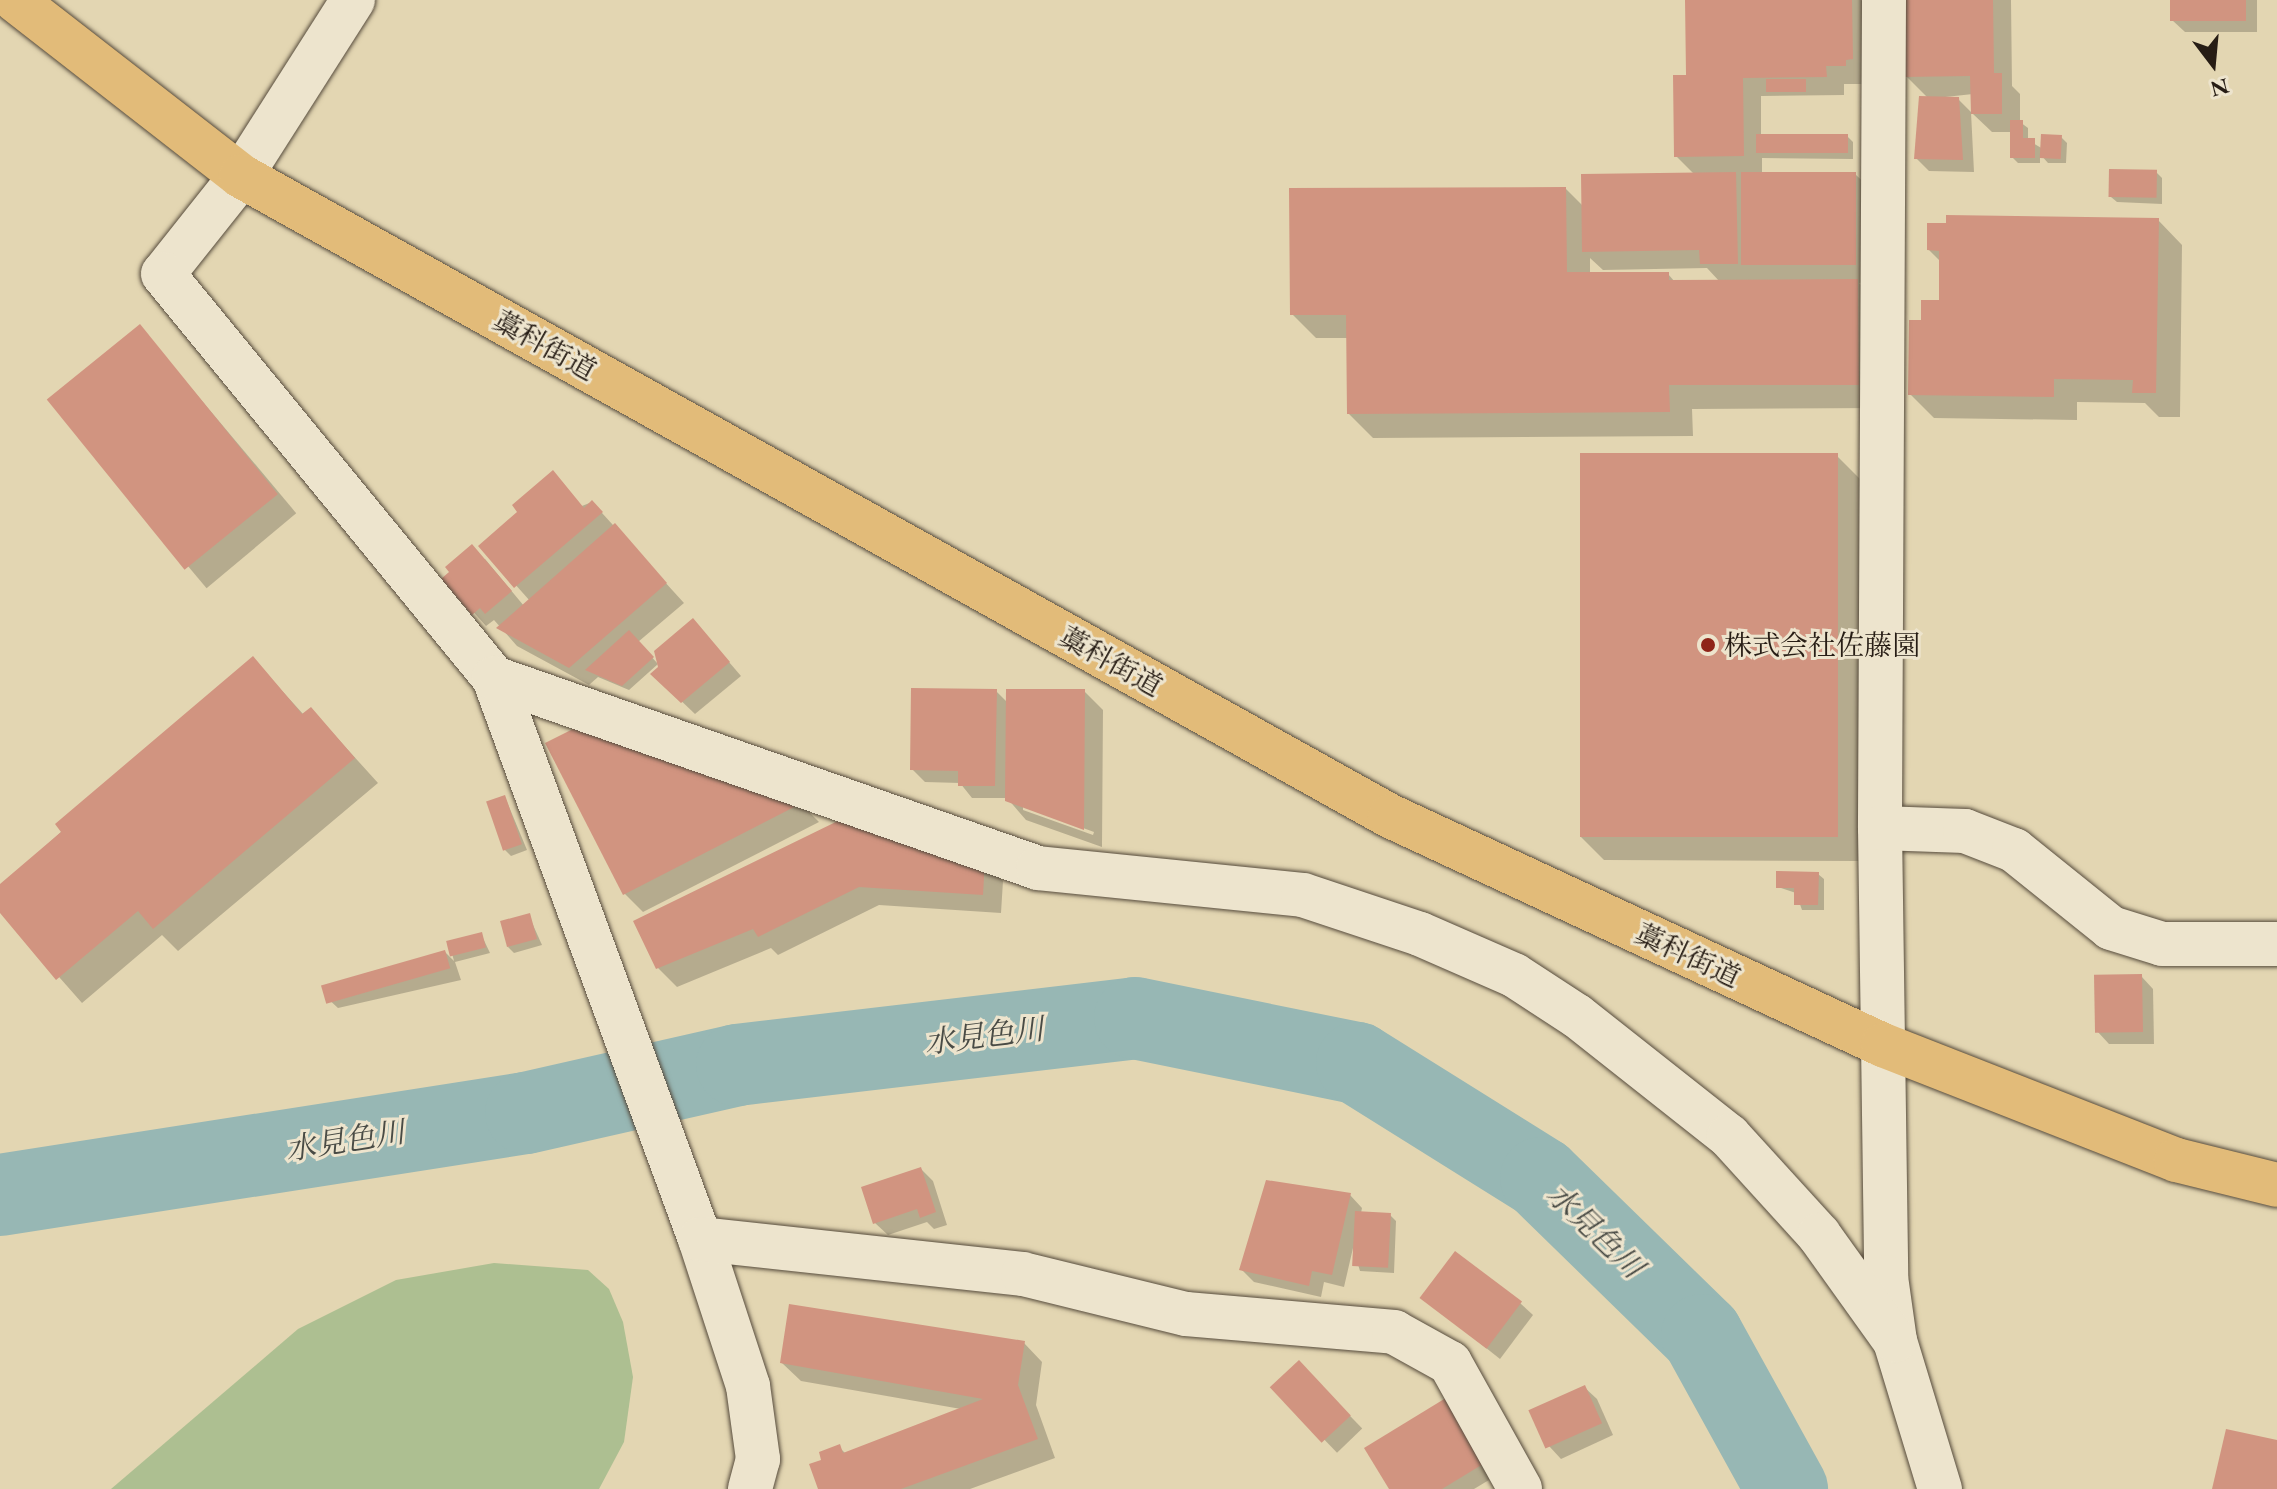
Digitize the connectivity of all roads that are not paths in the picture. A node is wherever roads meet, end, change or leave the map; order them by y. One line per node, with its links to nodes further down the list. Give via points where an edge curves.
1 (15, 0): 4 (highway, 藁科街道)
2 (353, 0): 4 (street)
3 (1884, 0): 6 (street)
4 (241, 176): 5 (street, via 163,274); 8 (highway, 藁科街道, via 1390,816)
5 (494, 678): 10 (street); 11 (street, via 1038,868 1303,895 1420,934 1514,975 1577,1016 1729,1136 1819,1235)
6 (1880, 828): 7 (street, via 1965,831 2014,850 2111,928 2162,944); 8 (street)
7 (2277, 944)
8 (1883, 1045): 9 (highway, 藁科街道, via 2176,1160); 11 (street, via 1886,1277)
9 (2277, 1185)
10 (700, 1239): 12 (street, via 748,1386 758,1459); 13 (street, via 1023,1274 1186,1314 1394,1332 1450,1363)
11 (1895, 1341): 14 (street)
12 (750, 1489)
13 (1520, 1489)
14 (1940, 1489)

